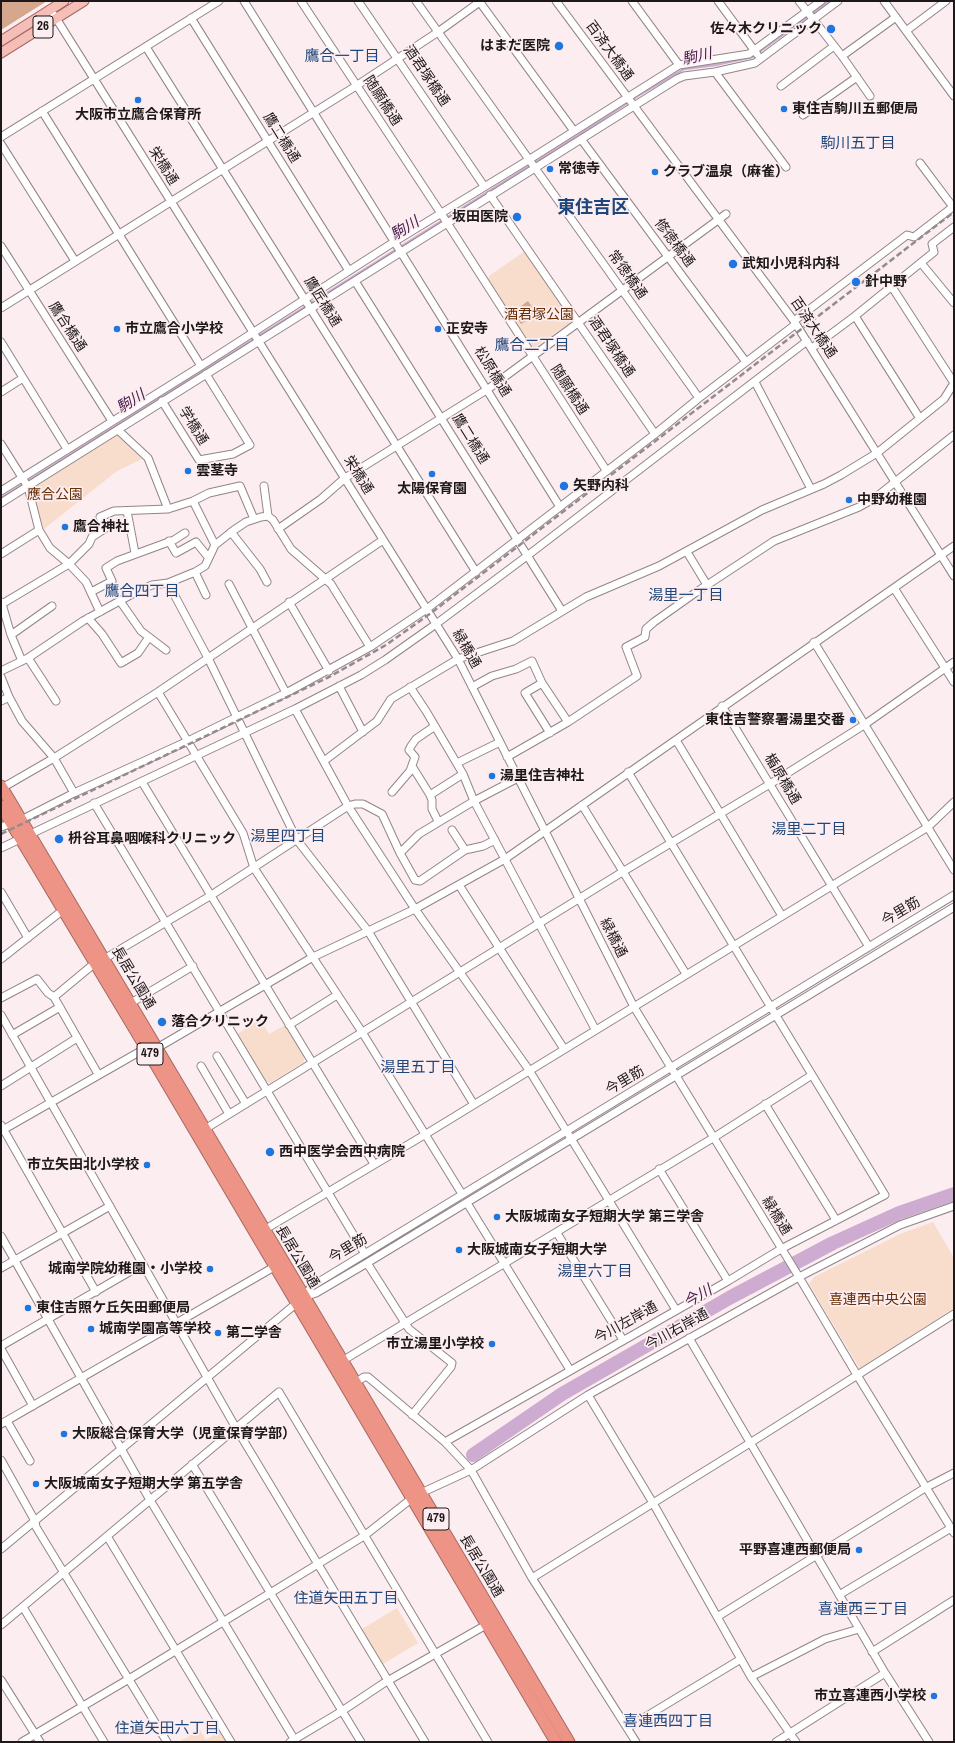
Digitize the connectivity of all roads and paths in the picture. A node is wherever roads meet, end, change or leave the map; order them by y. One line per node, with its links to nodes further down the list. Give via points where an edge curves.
1 (64, 1): 17 (main road, 26)
2 (84, 1): 21 (main road, 26)
3 (219, 1): 20 (street)
4 (244, 1): 43 (street)
5 (301, 1): 36 (street, 随願橋通)
6 (358, 1): 31 (street, 酒君塚橋通)
7 (416, 1): 23 (street)
8 (480, 1): 23 (street); 45 (street)
9 (556, 1): 40 (street, 百済大橋通)
10 (632, 1): 32 (street)
11 (718, 1): 27 (street)
12 (799, 1): 18 (street)
13 (821, 1): 18 (street)
14 (838, 1): 18 (street)
15 (884, 1): 19 (street)
16 (946, 1): 22 (street)
17 (51, 10): 21 (street, 栄橋通); 24 (main road, 26)
18 (811, 15): 25 (street); 27 (street); 33 (street, via 755,63)
19 (896, 17): 22 (street); 29 (street)
20 (191, 18): 26 (street); 48 (street, 鷹二橋通)
21 (56, 19): 28 (main road, 26); 35 (street, 栄橋通)
22 (906, 31): 39 (street)
23 (438, 32): 31 (street); 50 (street)
24 (1, 41)
25 (834, 46): 29 (street); 37 (street)
26 (146, 47): 35 (street); 54 (street, 鷹匠橋通)
27 (754, 51): 30 (street); 32 (street, via 749,54)
28 (1, 53)
29 (842, 56): 34 (street)
30 (760, 57)
31 (398, 59): 36 (street); 55 (street, 酒君塚橋通)
32 (679, 65): 40 (street)
33 (715, 72): 41 (street, via 684,76); 53 (street)
34 (857, 77): 38 (street); 44 (street)
35 (93, 79): 42 (street); 57 (street, 栄橋通)
36 (356, 86): 43 (street); 60 (street, 随願橋通)
37 (781, 86)
38 (870, 96)
39 (954, 96)
40 (627, 97): 41 (street, 百済大橋通); 45 (street)
41 (633, 105): 47 (street); 61 (street, 百済大橋通)
42 (42, 111): 46 (street); 63 (street)
43 (313, 112): 48 (street); 64 (street)
44 (803, 115)
45 (574, 131): 50 (street)
46 (1, 136)
47 (581, 139): 52 (street); 67 (street, 修徳橋通)
48 (267, 142): 54 (street); 70 (street, 鷹二橋通)
49 (1, 144): 68 (street)
50 (530, 159): 52 (street, 常徳橋通); 55 (street)
51 (920, 164): 58 (street)
52 (535, 167): 56 (street); 75 (street, 常徳橋通)
53 (786, 167)
54 (224, 169): 57 (street); 77 (street, 鷹匠橋通)
55 (484, 186): 60 (street)
56 (490, 195): 60 (street); 82 (street, 酒君塚橋通)
57 (170, 202): 63 (street); 84 (street, 栄橋通)
58 (953, 206): 83 (street, via 914,237 907,235)
59 (726, 214): 61 (street)
60 (444, 219): 64 (street); 66 (street); 88 (street, 随願橋通)
61 (718, 220): 67 (street); 83 (street, 百済大橋通)
62 (954, 227): 69 (street, via 932,244 934,252)
63 (119, 235): 68 (street); 90 (street)
64 (394, 243): 66 (street, 松原橋通); 70 (street)
65 (1, 246): 74 (street, 鷹合橋通)
66 (401, 253): 71 (street); 95 (street, 松原橋通)
67 (668, 257): 75 (street); 89 (street, 修徳橋通)
68 (75, 261): 74 (street)
69 (921, 263): 72 (street); 76 (street)
70 (349, 271): 77 (street)
71 (355, 281): 80 (street); 100 (street, 鷹二橋通)
72 (892, 287): 81 (street); 94 (street)
73 (954, 289): 76 (street)
74 (28, 290): 79 (street); 101 (street, 鷹合橋通)
75 (622, 291): 82 (street); 97 (street, 常徳橋通)
76 (947, 294): 78 (street)
77 (305, 300): 80 (street, 鷹匠橋通); 84 (street)
78 (954, 303)
79 (1, 308)
80 (310, 308): 84 (street); 106 (street, 鷹匠橋通)
81 (855, 316): 87 (street); 99 (street)
82 (579, 323): 88 (street); 103 (street, 酒君塚橋通)
83 (795, 323): 85 (street, 百済大橋通); 89 (street)
84 (255, 337): 90 (street); 91 (street); 110 (street, 栄橋通)
85 (807, 340): 87 (street, 百済大橋通); 93 (street)
86 (1, 342): 92 (street)
87 (812, 348): 108 (street, 百済大橋通)
88 (532, 357): 95 (street); 109 (street, 随願橋通)
89 (746, 362): 97 (street)
90 (201, 366): 101 (street)
91 (206, 374): 98 (street); 98 (street, 学橋通, via 250,445 233,454 199,460)
92 (23, 378): 96 (street); 107 (street)
93 (755, 382): 114 (street); 135 (street)
94 (954, 383): 99 (street, via 944,399)
95 (488, 389): 100 (street); 118 (street, 松原橋通)
96 (1, 392)
97 (699, 398): 103 (street)
98 (162, 401): 102 (street)
99 (919, 417): 108 (street)
100 (441, 418): 106 (street); 128 (street, 鷹二橋通)
101 (112, 421): 107 (street)
102 (118, 430): 111 (street); 119 (street, via 148,458)
103 (655, 434): 109 (street)
104 (954, 435): 112 (street)
105 (1, 444): 111 (street)
106 (397, 446): 110 (street); 140 (street, 鷹匠橋通)
107 (67, 449): 111 (street)
108 (877, 452): 112 (street, 百済大橋通); 114 (street, via 841,475)
109 (606, 470): 118 (street)
110 (345, 478): 123 (street, via 321,499); 127 (street, 栄橋通)
111 (25, 482): 115 (street); 117 (street); 124 (street)
112 (895, 482): 136 (street, 百済大橋通); 146 (street, via 859,507 774,541)
113 (264, 486): 121 (street)
114 (811, 489): 132 (street, via 762,510)
115 (1, 491)
116 (193, 501): 119 (street); 122 (street, via 209,493 240,486); 130 (street)
117 (1, 503)
118 (560, 507): 128 (street)
119 (168, 509): 120 (street)
120 (127, 511): 133 (street); 138 (street, via 114,511 100,517 106,528 92,537 89,544)
121 (268, 516): 122 (street); 123 (street)
122 (254, 519): 125 (street)
123 (278, 529): 142 (street, via 291,549)
124 (39, 530): 134 (street); 138 (street, via 50,548)
125 (231, 532): 130 (street); 143 (street)
126 (185, 533): 129 (street)
127 (383, 540): 142 (street); 154 (street, 栄橋通)
128 (517, 540): 135 (street, 鷹二橋通); 140 (street)
129 (169, 541): 133 (street); 137 (street, via 176,553 196,542)
130 (215, 545): 137 (street)
131 (954, 546): 136 (street)
132 (687, 552): 146 (street); 155 (street, via 586,597)
133 (135, 553): 148 (street, via 117,560 106,568 112,581)
134 (1, 554)
135 (528, 556): 155 (street, 鷹二橋通); 158 (street)
136 (941, 556): 141 (street, 百済大橋通); 147 (street)
137 (208, 557): 139 (street, via 205,566)
138 (69, 564): 148 (street, via 86,582); 152 (street)
139 (195, 572): 144 (street); 149 (street)
140 (476, 572): 154 (street)
141 (954, 576)
142 (325, 579): 151 (street); 163 (street, via 331,584)
143 (267, 582)
144 (168, 583): 150 (street, via 152,585); 165 (street)
145 (229, 584): 159 (street)
146 (707, 585): 186 (street, via 654,622 646,629 645,637 626,647 637,676)
147 (894, 588): 162 (street); 169 (street)
148 (91, 592): 156 (street)
149 (206, 595)
150 (120, 601): 156 (street); 161 (street)
151 (289, 602): 159 (street); 171 (street)
152 (2, 603): 160 (street)
153 (52, 606): 160 (street)
154 (426, 610): 158 (street, 栄橋通); 163 (street)
155 (562, 611): 167 (street, via 513,641)
156 (100, 612): 157 (street)
157 (88, 618): 161 (street, via 121,663 138,654); 166 (street)
158 (436, 624): 167 (street, 緑橋通); 175 (street, via 385,660)
159 (252, 627): 165 (street); 179 (street)
160 (11, 635): 166 (street)
161 (149, 638): 164 (street)
162 (814, 642): 183 (street); 187 (street)
163 (370, 647): 171 (street)
164 (166, 650)
165 (208, 658): 178 (street); 185 (street)
166 (25, 659): 170 (street); 181 (street)
167 (458, 659): 176 (street); 177 (street, 緑橋通)
168 (954, 662): 169 (street)
169 (945, 668): 173 (street); 187 (street)
170 (1, 671)
171 (329, 671): 179 (street)
172 (1, 677): 180 (street)
173 (954, 682)
174 (542, 683): 177 (street, via 532,661 492,676); 186 (street); 190 (street, via 525,693)
175 (340, 686): 184 (street); 189 (street)
176 (410, 686): 188 (street); 189 (street, via 391,699 377,721)
177 (472, 687): 194 (street, 緑橋通)
178 (158, 692): 193 (street); 196 (street)
179 (286, 693): 185 (street)
180 (9, 697): 182 (street); 196 (street, via 22,721)
181 (56, 701)
182 (1, 702)
183 (722, 706): 192 (street); 205 (street, 楯原橋通)
184 (295, 709): 191 (street); 198 (street)
185 (237, 718): 191 (street); 193 (street)
186 (568, 722): 190 (street)
187 (864, 725): 205 (street); 219 (street)
188 (435, 726): 199 (street); 200 (street, via 416,739 408,750 416,757)
189 (363, 732): 198 (street)
190 (550, 733): 197 (street)
191 (245, 734): 195 (street); 223 (street)
192 (676, 740): 201 (street); 216 (street)
193 (188, 741): 195 (street); 208 (street)
194 (500, 742): 197 (street, 緑橋通); 199 (street)
195 (196, 757): 204 (street); 230 (street, via 243,833)
196 (54, 758): 206 (street); 208 (street)
197 (507, 758): 203 (street, 緑橋通)
198 (324, 761): 215 (street)
199 (456, 763): 202 (street)
200 (412, 766): 207 (street); 209 (street)
201 (628, 772): 213 (street); 225 (street)
202 (463, 774): 209 (street); 210 (street)
203 (518, 778): 210 (street); 221 (street, 緑橋通)
204 (142, 782): 212 (street); 237 (street)
205 (770, 784): 216 (street); 234 (street, 楯原橋通)
206 (2, 787): 218 (highway, 長居公園通 / 479)
207 (392, 792)
208 (74, 793): 218 (street)
209 (430, 795): 217 (street, via 432,809)
210 (474, 801): 217 (street); 224 (street)
211 (954, 802): 219 (street)
212 (94, 803): 222 (street); 243 (street)
213 (582, 805): 221 (street); 232 (street)
214 (1, 806): 218 (highway, 長居公園通 / 479)
215 (348, 806): 223 (street); 228 (street, via 363,804 382,814); 240 (street)
216 (720, 814): 225 (street); 242 (street)
217 (438, 821): 228 (street, via 419,834)
218 (11, 823): 222 (highway, 長居公園通 / 479)
219 (928, 827): 231 (street); 234 (street)
220 (452, 830): 227 (street)
221 (545, 831): 229 (street); 238 (street, 緑橋通)
222 (24, 836): 226 (street); 241 (highway, 長居公園通 / 479); 252 (highway, 長居公園通 / 479)
223 (297, 840): 230 (street); 245 (street)
224 (495, 840): 227 (street); 229 (street)
225 (671, 844): 232 (street); 247 (street)
226 (1, 848)
227 (465, 850): 228 (street, via 420,881 415,880)
228 (400, 853)
229 (505, 859): 233 (street); 244 (street)
230 (254, 868): 237 (street); 250 (street)
231 (954, 870)
232 (624, 871): 238 (street); 255 (street)
233 (458, 885): 240 (street); 249 (street)
234 (832, 886): 242 (street); 248 (street, 楯原橋通)
235 (1, 892): 246 (street)
236 (954, 895): 248 (street, 今里筋)
237 (210, 896): 243 (street); 256 (street)
238 (579, 899): 244 (street); 262 (street, 緑橋通)
239 (954, 907): 267 (street, 今里筋)
240 (415, 909): 245 (street); 254 (street)
241 (63, 910): 246 (street); 252 (highway, 長居公園通 / 479)
242 (782, 916): 247 (street)
243 (166, 923): 252 (street); 253 (street)
244 (539, 924): 249 (street); 269 (street)
245 (368, 931): 250 (street); 260 (street)
246 (28, 938): 251 (street)
247 (733, 946): 255 (street); 263 (street)
248 (869, 946): 263 (street, 今里筋)
249 (499, 948): 254 (street); 274 (street)
250 (312, 957): 256 (street); 257 (street)
251 (1, 959)
252 (100, 961): 258 (street); 261 (highway, 長居公園通 / 479); 273 (highway, 長居公園通 / 479)
253 (193, 966): 261 (street); 265 (street)
254 (460, 972): 260 (street); 280 (street)
255 (686, 974): 262 (street)
256 (265, 985): 265 (street); 268 (street)
257 (337, 995): 268 (street); 270 (street)
258 (54, 997): 259 (street, via 37,979); 264 (street)
259 (1, 998)
260 (412, 1002): 270 (street); 287 (street)
261 (131, 1004): 273 (highway, 長居公園通 / 479)
262 (634, 1007): 269 (street); 278 (street, 緑橋通)
263 (770, 1007): 267 (street); 278 (street, 今里筋)
264 (60, 1008): 271 (street); 272 (street)
265 (220, 1012): 273 (street); 285 (street)
266 (1, 1015): 271 (street)
267 (775, 1015): 282 (street); 283 (street, 今里筋)
268 (289, 1025): 276 (street)
269 (595, 1029): 274 (street)
270 (362, 1032): 276 (street); 294 (street)
271 (12, 1035): 279 (street)
272 (77, 1038): 279 (street); 281 (street)
273 (152, 1048): 281 (street); 292 (highway, 長居公園通 / 479); 316 (highway, 長居公園通 / 479)
274 (564, 1048): 280 (street)
275 (216, 1056): 288 (street)
276 (312, 1063): 285 (street); 297 (street)
277 (201, 1066): 290 (street)
278 (672, 1067): 283 (street, 緑橋通); 293 (street, 今里筋)
279 (31, 1068): 284 (street); 286 (street)
280 (529, 1070): 287 (street); 293 (street)
281 (98, 1074): 286 (street)
282 (812, 1075): 289 (street); 305 (street, 今川左岸通, via 885,1195)
283 (676, 1076): 295 (street, 緑橋通); 296 (street, 今里筋)
284 (1, 1086)
285 (267, 1090): 288 (street); 299 (street)
286 (50, 1103): 291 (street); 303 (street)
287 (473, 1103): 294 (street)
288 (246, 1104): 290 (street)
289 (766, 1104): 295 (street); 305 (street)
290 (229, 1114): 292 (street)
291 (2, 1128): 308 (street)
292 (205, 1129): 306 (highway, 長居公園通 / 479)
293 (567, 1131): 296 (street); 300 (street, 今里筋)
294 (426, 1134): 297 (street); 300 (street)
295 (713, 1138): 298 (street); 310 (street, 緑橋通)
296 (571, 1139): 301 (street); 302 (street, 今里筋)
297 (374, 1164): 299 (street)
298 (659, 1169): 301 (street); 319 (street)
299 (328, 1192): 306 (street); 311 (street)
300 (462, 1194): 311 (street, 今里筋)
301 (608, 1200): 307 (street); 322 (street)
302 (467, 1203): 313 (street, 今里筋); 315 (street)
303 (110, 1206): 308 (street); 314 (street)
304 (954, 1206): 318 (street, 今川右岸通, via 900,1225)
305 (836, 1220): 310 (street, 今川左岸通)
306 (264, 1230): 321 (highway, 長居公園通 / 479)
307 (557, 1232): 315 (street); 328 (street)
308 (63, 1233): 312 (street); 320 (street)
309 (1, 1236): 312 (street)
310 (783, 1251): 318 (street, 緑橋通); 319 (street, 今川左岸通)
311 (365, 1254): 321 (street, 今里筋, via 312,1286)
312 (15, 1260): 317 (street); 324 (street)
313 (367, 1263): 321 (street, 今里筋); 326 (street)
314 (143, 1264): 320 (street); 325 (street)
315 (505, 1264): 326 (street); 332 (street)
316 (274, 1267): 321 (highway, 長居公園通 / 479); 325 (street)
317 (1, 1268)
318 (799, 1276): 327 (street, 今川右岸通); 334 (street)
319 (728, 1281): 322 (street, 今川左岸通)
320 (96, 1292): 324 (street)
321 (300, 1300): 331 (highway, 長居公園通 / 479); 333 (street); 352 (highway, 長居公園通 / 479)
322 (676, 1310): 328 (street, 今川左岸通)
323 (954, 1314): 334 (street)
324 (48, 1320): 329 (street); 335 (street)
325 (178, 1322): 333 (street); 335 (street)
326 (405, 1323): 331 (street); 339 (street, via 452,1363)
327 (688, 1338): 337 (street, 今川右岸通); 343 (street)
328 (623, 1340): 332 (street, 今川左岸通)
329 (1, 1346)
330 (1, 1349): 338 (street)
331 (342, 1361): 336 (highway, 長居公園通 / 479)
332 (570, 1370): 342 (street, 今川左岸通)
333 (208, 1376): 341 (street); 344 (street)
334 (857, 1376): 343 (street); 351 (street)
335 (81, 1377): 338 (street); 344 (street)
336 (355, 1383): 339 (street, via 368,1377); 352 (highway, 長居公園通 / 479)
337 (588, 1395): 348 (street, 今川右岸通); 354 (street)
338 (33, 1406): 340 (street)
339 (412, 1415): 342 (street)
340 (4, 1422): 346 (street)
341 (236, 1428): 347 (street); 358 (street, via 279,1392); 361 (street)
342 (445, 1442): 348 (street)
343 (750, 1443): 354 (street); 360 (street)
344 (122, 1448): 353 (street); 355 (street)
345 (1, 1460): 349 (street)
346 (30, 1461)
347 (192, 1464): 353 (street); 364 (street)
348 (471, 1470): 352 (street, 今川右岸通); 363 (street)
349 (3, 1471): 355 (street)
350 (954, 1473): 351 (street)
351 (925, 1488): 356 (street); 360 (street)
352 (416, 1496): 358 (street, 今川右岸通); 371 (highway, 長居公園通 / 479); 397 (highway, 長居公園通 / 479)
353 (150, 1500): 357 (street); 369 (street)
354 (653, 1503): 363 (street); 368 (street)
355 (35, 1521): 359 (street); 362 (street, via 36,1527)
356 (953, 1530): 365 (street)
357 (107, 1536): 362 (street); 373 (street)
358 (364, 1536): 361 (street, 今川右岸通); 375 (street)
359 (1, 1549)
360 (816, 1557): 365 (street); 368 (street)
361 (319, 1563): 364 (street, 今川右岸通); 381 (street)
362 (64, 1572): 367 (street); 379 (street)
363 (532, 1578): 384 (street)
364 (271, 1592): 369 (street, 今川右岸通); 383 (street)
365 (839, 1596): 372 (street)
366 (954, 1600): 374 (street)
367 (23, 1607): 370 (street); 382 (street)
368 (717, 1617): 376 (street)
369 (223, 1622): 373 (street, 今川右岸通); 387 (street)
370 (1, 1625)
371 (486, 1625): 375 (street); 396 (highway, 長居公園通 / 479)
372 (858, 1629): 374 (street); 378 (street, via 825,1639)
373 (176, 1651): 379 (street, 今川右岸通); 392 (street)
374 (872, 1652): 377 (street)
375 (436, 1654): 381 (street); 395 (street)
376 (741, 1659): 378 (street); 384 (street)
377 (885, 1673): 385 (street); 401 (street)
378 (751, 1677): 385 (street)
379 (129, 1679): 382 (street, 今川右岸通); 391 (street)
380 (1, 1680): 386 (street)
381 (389, 1680): 383 (street); 394 (street)
382 (83, 1706): 386 (street, 今川右岸通); 390 (street)
383 (342, 1711): 387 (street); 393 (street)
384 (627, 1728): 398 (street)
385 (790, 1733): 399 (street); 400 (street)
386 (35, 1734): 388 (street, 今川右岸通); 389 (street)
387 (294, 1741)
388 (22, 1742)
389 (40, 1742)
390 (104, 1742)
391 (167, 1742)
392 (231, 1742)
393 (361, 1742)
394 (425, 1742)
395 (488, 1742)
396 (556, 1742)
397 (569, 1742)
398 (636, 1742)
399 (776, 1742)
400 (796, 1742)
401 (929, 1742)

